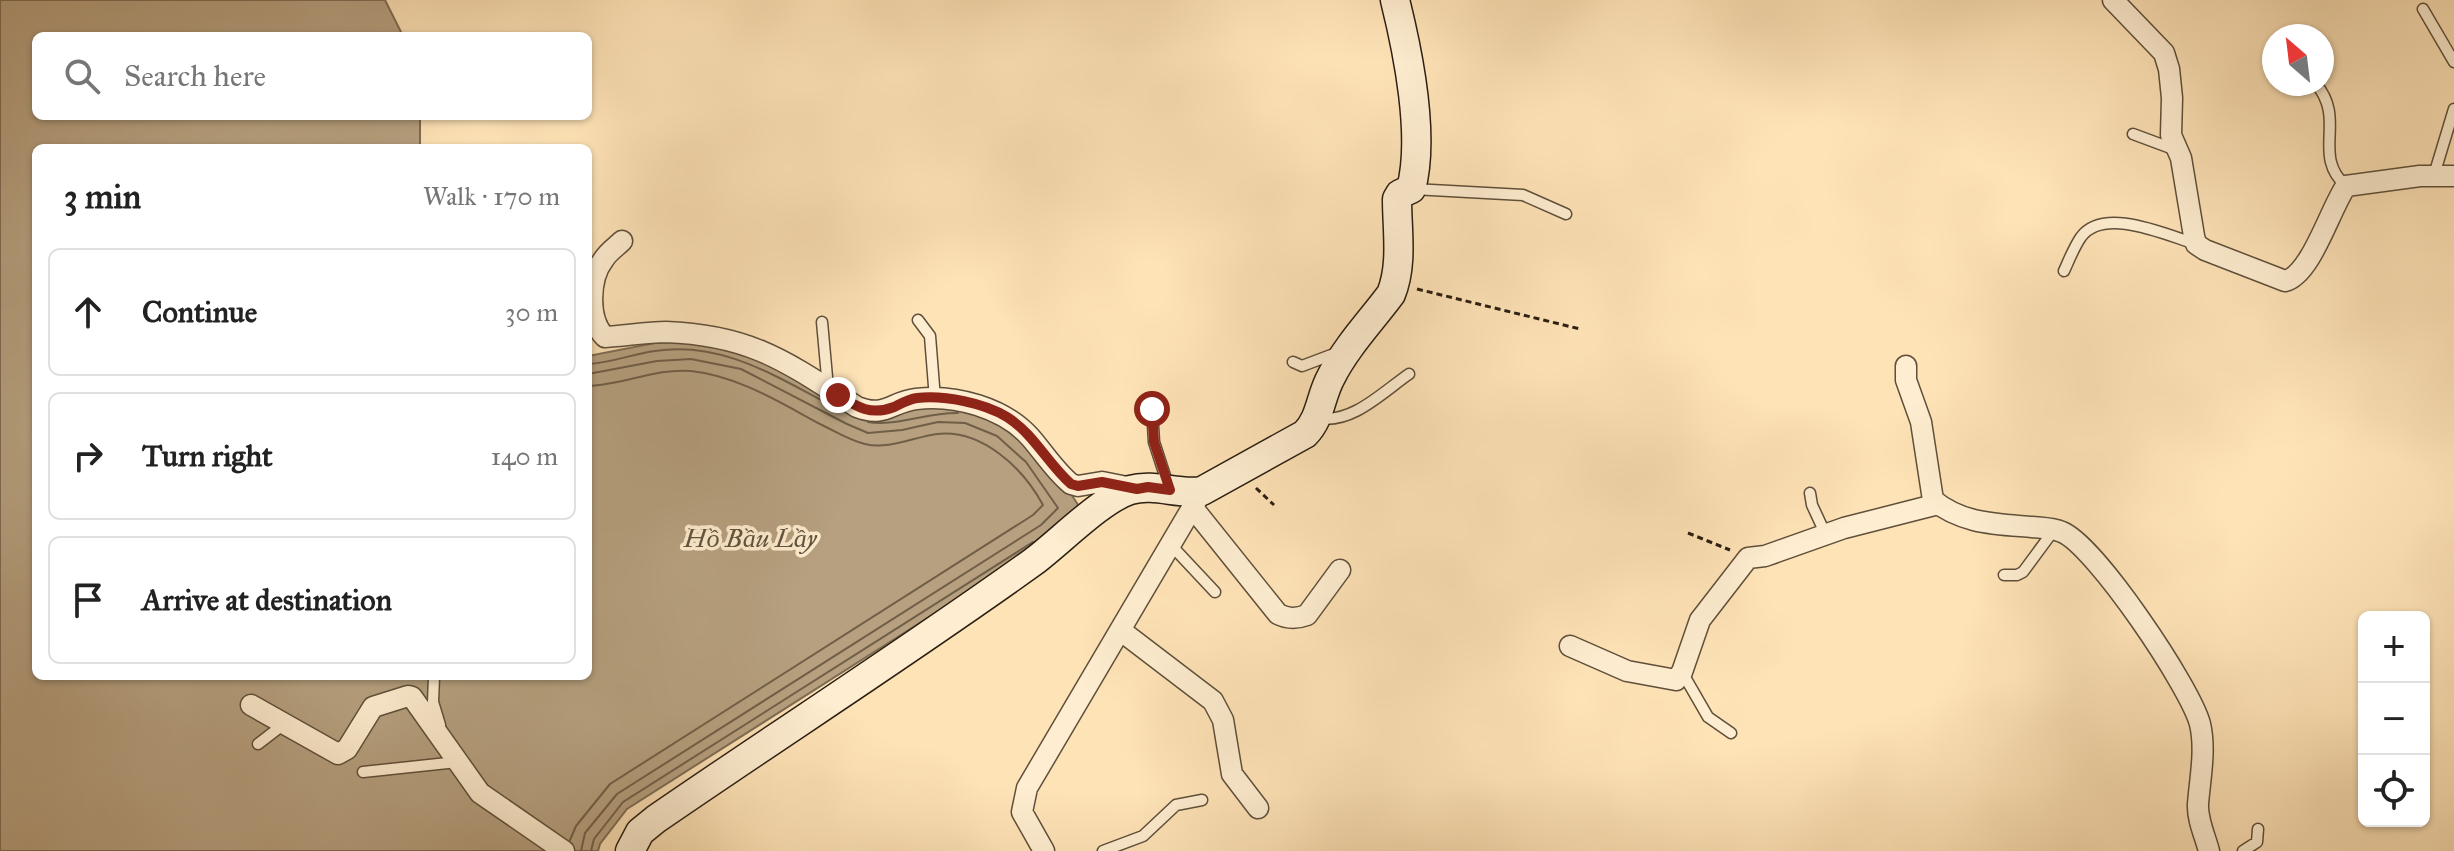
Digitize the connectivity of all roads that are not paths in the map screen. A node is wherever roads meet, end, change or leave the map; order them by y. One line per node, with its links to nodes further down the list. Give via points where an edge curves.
1 (1395, 0): 11 (street, via 1415,116)
2 (2113, 0): 8 (street, via 2164,53 2172,98 2171,135)
3 (2423, 9): 4 (lane)
4 (2454, 62)
5 (2324, 96): 10 (lane, via 2331,113 2330,165)
6 (2454, 109): 9 (lane)
7 (2133, 134): 8 (lane)
8 (2178, 151): 14 (street)
9 (2444, 175): 10 (street)
10 (2346, 186): 14 (street, via 2305,266 2292,279 2285,281)
11 (1411, 189): 12 (lane, via 1523,195); 18 (street, via 1397,199 1395,284)
12 (1566, 214)
13 (622, 241): 22 (street, via 602,260 593,291 596,324 605,337 664,332 739,342 774,355)
14 (2196, 244): 15 (lane, via 2119,222 2102,223 2081,237)
15 (2064, 271)
16 (918, 320): 23 (lane, via 930,336)
17 (822, 322): 22 (lane)
18 (1348, 348): 19 (lane, via 1302,366); 25 (street, via 1325,389)
19 (1293, 362)
20 (1906, 366): 30 (street, via 1921,422 1930,490)
21 (1409, 374): 25 (lane, via 1348,416)
22 (828, 388): 23 (street, via 868,411)
23 (935, 399): 26 (street, via 986,407 1007,417 1071,484 1102,482)
24 (1152, 409): 27 (lane, via 1154,442)
25 (1317, 418): 29 (street, via 1305,434)
26 (1137, 489): 27 (street); 51 (street, via 1113,498 1034,561 656,819 640,832)
27 (1170, 490): 29 (street)
28 (1810, 493): 32 (lane)
29 (1197, 500): 33 (street); 34 (street, via 1278,614 1292,619 1307,615)
30 (1938, 504): 31 (street, via 1988,525); 32 (street)
31 (2054, 530): 35 (lane, via 2023,572); 54 (street, via 2088,552 2163,651 2195,710 2202,753 2198,815)
32 (1825, 533): 39 (street, via 1748,558 1700,620)
33 (1170, 544): 36 (lane); 37 (street)
34 (1340, 570)
35 (2004, 575)
36 (1215, 592)
37 (1120, 630): 48 (street, via 1213,701 1223,720 1232,774); 52 (street, via 1027,788 1022,812)
38 (1570, 646): 39 (street, via 1641,674 1676,680)
39 (1682, 672): 43 (lane, via 1708,717)
40 (434, 680): 45 (lane, via 434,709)
41 (251, 705): 42 (street)
42 (284, 724): 44 (lane); 45 (street, via 338,754 347,749 373,707 408,696)
43 (1731, 733)
44 (258, 744)
45 (453, 754): 46 (lane); 50 (street, via 485,798)
46 (363, 772)
47 (1202, 800): 53 (lane, via 1176,805 1143,836)
48 (1258, 808)
49 (2258, 829): 55 (lane, via 2257,842)
50 (564, 851)
51 (630, 851)
52 (1044, 851)
53 (1103, 851)
54 (2209, 851)
55 (2243, 851)

